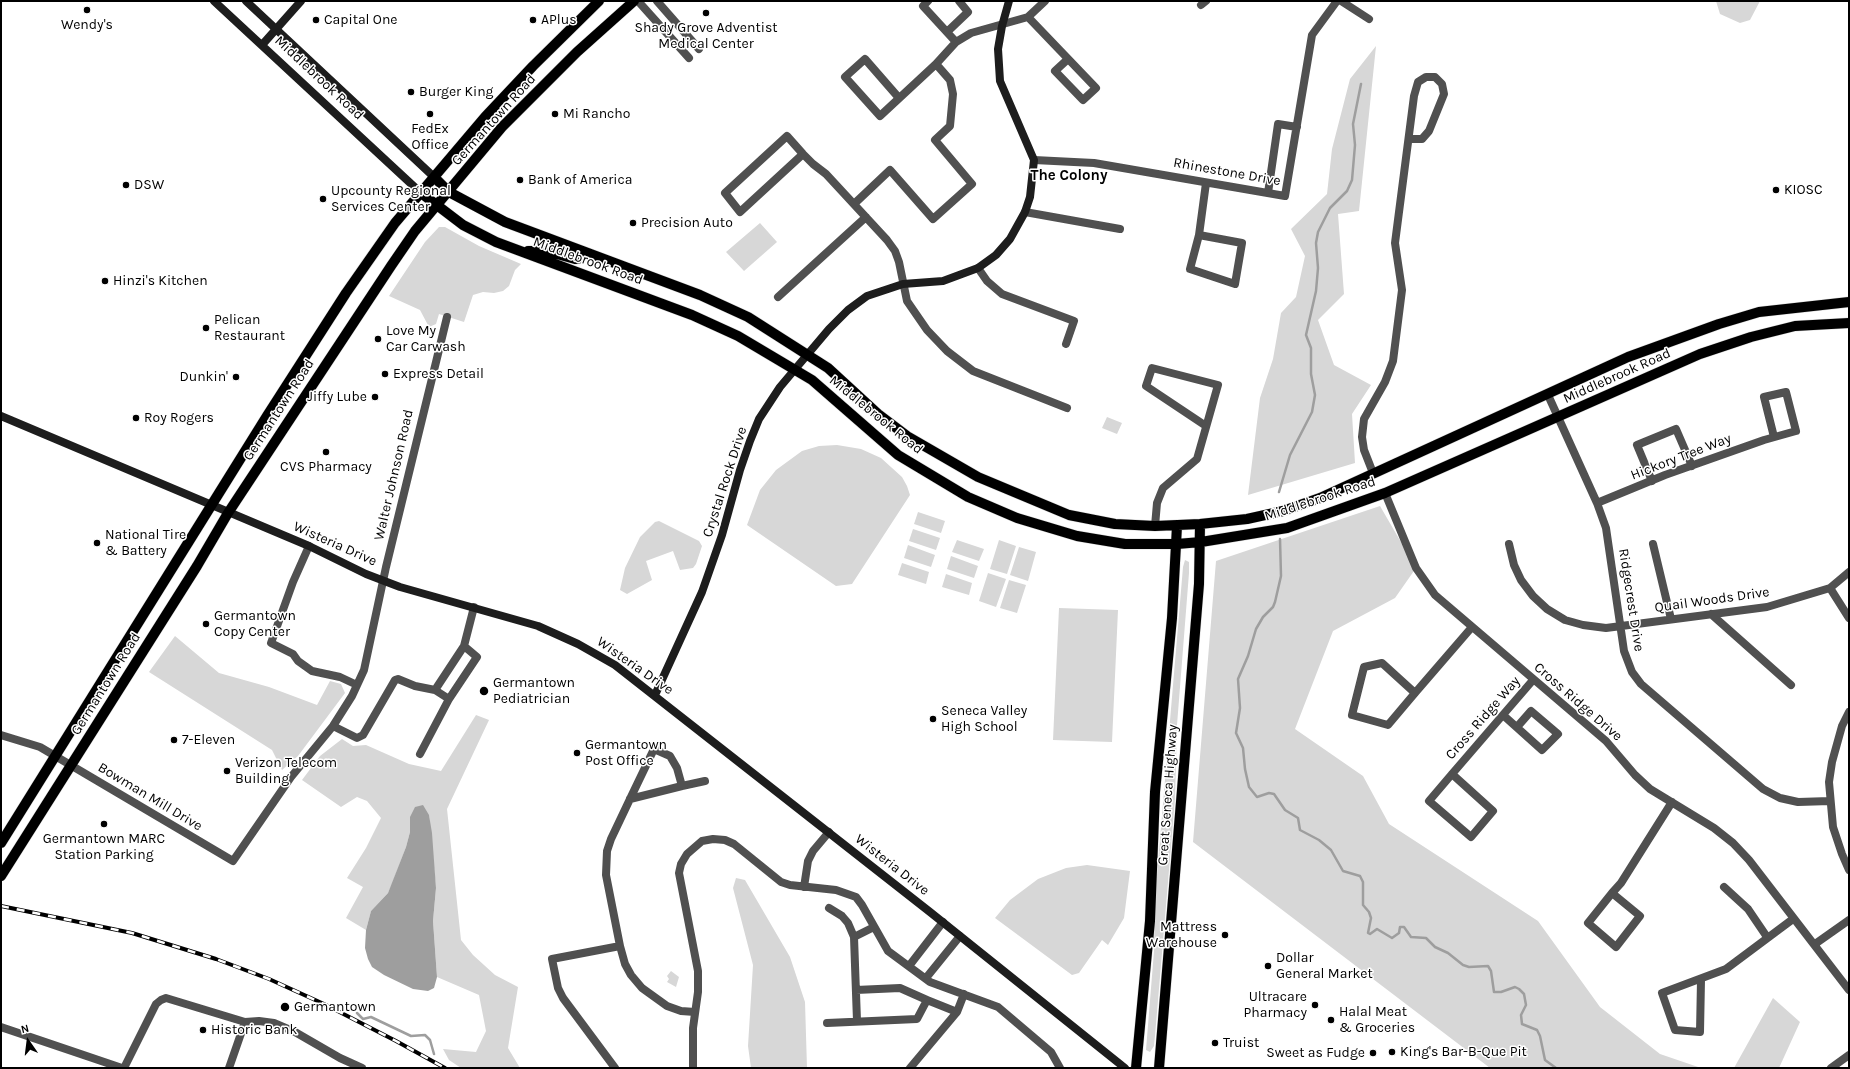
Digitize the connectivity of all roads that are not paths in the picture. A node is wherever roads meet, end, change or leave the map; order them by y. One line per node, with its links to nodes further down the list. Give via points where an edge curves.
1 (214, 1): 20 (street, Middlebrook Road)
2 (246, 1): 17 (street, Middlebrook Road)
3 (301, 1): 17 (street)
4 (599, 1): 30 (main road, Germantown Road, via 495,105)
5 (634, 1): 32 (main road, Germantown Road, via 577,52 518,111)
6 (638, 1): 22 (street)
7 (657, 1): 21 (street)
8 (928, 1): 18 (street, via 923,6)
9 (959, 1): 18 (street, via 968,12)
10 (1009, 1): 16 (street, Crystal Rock Drive)
11 (1045, 1): 14 (street)
12 (1337, 1): 26 (street, Rhinestone Drive, via 1312,35)
13 (1341, 1): 15 (street)
14 (1028, 17): 16 (street); 23 (street)
15 (1369, 19)
16 (1002, 26): 19 (street, via 971,33); 29 (street, Crystal Rock Drive, via 998,49 1000,81)
17 (276, 29): 20 (street); 30 (street, Middlebrook Road)
18 (947, 32): 19 (street)
19 (956, 42): 24 (street)
20 (262, 45): 33 (street, Middlebrook Road)
21 (699, 49)
22 (689, 58)
23 (1068, 59): 23 (street, via 1096,88 1083,100 1056,71)
24 (936, 64): 25 (street); 35 (street, via 950,80 953,94 950,126 935,140 972,184 933,219 890,170)
25 (899, 98): 25 (street, via 880,116 844,77 865,59)
26 (1297, 127): 34 (street, Rhinestone Drive, via 1285,196); 34 (street, via 1278,124)
27 (1409, 139): 27 (street, via 1422,139 1432,124 1444,94 1442,84 1435,77 1418,82); 59 (street, via 1395,243 1402,290 1393,361 1385,382 1364,419 1362,437)
28 (803, 154): 28 (street, via 787,136 725,193 740,212); 35 (street)
29 (1034, 160): 31 (street, Rhinestone Drive, via 1094,163); 37 (street, Crystal Rock Drive, via 1030,197)
30 (434, 177): 32 (main road, Middlebrook Road); 33 (main road, Germantown Road)
31 (1206, 183): 34 (street, Rhinestone Drive); 40 (street)
32 (449, 192): 36 (main road, Germantown Road); 42 (main road, Middlebrook Road, via 504,222)
33 (421, 193): 36 (main road, Middlebrook Road); 63 (main road, Germantown Road, via 346,293)
34 (1268, 193)
35 (854, 204): 38 (street)
36 (437, 206): 41 (main road, Middlebrook Road, via 463,225); 64 (main road, Germantown Road, via 390,266)
37 (1025, 212): 39 (street); 43 (street, Crystal Rock Drive, via 1010,239 996,255)
38 (866, 217): 44 (street, via 895,251); 45 (street)
39 (1120, 229)
40 (1199, 235): 40 (street, via 1190,269 1235,284 1242,243)
41 (520, 251): 42 (main road, via 546,252 575,258 581,258); 51 (main road, Middlebrook Road, via 692,315 738,336)
42 (586, 252): 50 (main road, Middlebrook Road, via 700,295 748,317)
43 (978, 268): 44 (street, Crystal Rock Drive, via 943,281); 49 (street, via 987,282 1002,294 1074,321)
44 (903, 284): 50 (street, Crystal Rock Drive, via 867,296 829,329); 53 (street, via 907,301 927,330 947,351 973,371)
45 (778, 297)
46 (1849, 302): 52 (main road, Middlebrook Road, via 1759,312 1719,324 1628,357)
47 (446, 317): 74 (street, Walter Johnson Road)
48 (1849, 323): 55 (main road, Middlebrook Road, via 1795,326 1751,336 1700,354)
49 (1066, 344)
50 (808, 354): 51 (street, Crystal Rock Drive); 66 (main road, Middlebrook Road, via 907,436 978,477 1069,515 1115,524)
51 (795, 370): 69 (main road, Middlebrook Road, via 812,380 898,455 968,497 1017,518 1078,536 1125,544); 88 (street, Crystal Rock Drive, via 780,387 759,419 740,470 722,535 702,592)
52 (1548, 395): 55 (street, Ridgecrest Drive); 59 (main road, Middlebrook Road)
53 (1067, 408)
54 (1, 416): 63 (street, Wisteria Drive)
55 (1558, 418): 61 (main road, Middlebrook Road); 62 (street, Ridgecrest Drive)
56 (1206, 426): 56 (street, via 1218,385 1152,368 1146,386); 66 (street, via 1197,459 1164,488 1157,503)
57 (1774, 437): 57 (street, Hickory Tree Way, via 1796,431 1786,392 1764,397); 58 (street, Hickory Tree Way)
58 (1692, 466): 60 (street, Hickory Tree Way); 60 (street, via 1676,429 1637,445)
59 (1373, 473): 65 (main road, Middlebrook Road, via 1320,498 1283,511 1247,519)
60 (1652, 481): 62 (street, Hickory Tree Way)
61 (1385, 493): 68 (main road, Middlebrook Road, via 1287,528); 81 (street, Cross Ridge Drive, via 1416,568 1435,595)
62 (1597, 503): 80 (street, Ridgecrest Drive, via 1606,528)
63 (211, 505): 64 (street, Wisteria Drive); 96 (main road, Germantown Road)
64 (228, 513): 72 (street, Wisteria Drive); 97 (main road, Germantown Road)
65 (1200, 524): 67 (main road, Middlebrook Road); 68 (main road, Great Seneca Highway)
66 (1155, 526): 67 (main road, Middlebrook Road)
67 (1177, 526): 69 (main road, Great Seneca Highway)
68 (1201, 542): 69 (main road, Middlebrook Road); 145 (main road, Great Seneca Highway)
69 (1178, 544): 144 (main road, Great Seneca Highway, via 1155,792 1150,921)
70 (1509, 544): 80 (street, Quail Woods Drive, via 1521,580 1547,609 1565,620 1583,625 1606,628)
71 (1653, 544): 79 (street)
72 (309, 546): 74 (street, Wisteria Drive); 84 (street, via 270,643 293,654 312,671 340,677)
73 (1849, 572): 75 (street, Quail Woods Drive)
74 (383, 580): 76 (street, Wisteria Drive); 84 (street, Walter Johnson Road, via 364,670)
75 (1830, 588): 77 (street, Quail Woods Drive, via 1767,607); 78 (street)
76 (474, 607): 82 (street); 88 (street, Wisteria Drive, via 538,626 578,644 615,665)
77 (1711, 614): 79 (street, Quail Woods Drive); 85 (street)
78 (1849, 618)
79 (1671, 619): 80 (street, Quail Woods Drive)
80 (1620, 626): 102 (street, Ridgecrest Drive, via 1624,651 1632,672 1641,684 1763,789 1780,798 1798,802)
81 (1472, 627): 83 (street, Cross Ridge Drive); 87 (street)
82 (464, 646): 86 (street); 89 (street, via 477,657)
83 (1533, 680): 91 (street, Cross Ridge Way); 103 (street, Cross Ridge Drive, via 1606,741 1635,775)
84 (357, 685): 92 (street, Walter Johnson Road)
85 (1791, 685)
86 (435, 690): 89 (street); 92 (street, via 395,680 363,735 357,738)
87 (1415, 693): 87 (street, via 1388,725 1352,715 1364,667 1382,663)
88 (655, 695): 104 (street, Wisteria Drive)
89 (449, 699): 95 (street)
90 (1849, 712): 102 (street, via 1842,726 1832,762)
91 (1503, 715): 93 (street); 98 (street, Cross Ridge Way)
92 (333, 726): 106 (street, Walter Johnson Road, via 291,777)
93 (1516, 727): 93 (street, via 1542,750 1558,734 1531,711)
94 (1, 734): 96 (street, Bowman Mill Drive, via 40,747)
95 (420, 754)
96 (54, 756): 97 (street, Bowman Mill Drive); 105 (main road, Germantown Road)
97 (71, 765): 106 (street, Bowman Mill Drive); 108 (main road, Germantown Road)
98 (1452, 774): 98 (street, Cross Ridge Way, via 1429,801 1471,837 1493,811)
99 (704, 781): 100 (street)
100 (682, 786): 101 (street); 101 (street, via 674,761 670,756 654,749)
101 (630, 799): 121 (street, via 611,839 605,863)
102 (1830, 800): 107 (street, via 1833,827)
103 (1672, 802): 111 (street); 113 (street, Cross Ridge Drive, via 1714,828 1733,844 1749,860)
104 (829, 832): 109 (street, via 808,861); 115 (street, Wisteria Drive)
105 (1, 843)
106 (233, 861)
107 (1849, 870)
108 (1, 876)
109 (804, 887): 116 (street, via 836,890 856,897); 129 (street, via 781,882 734,844 725,840 713,839 702,842 687,854 679,874 698,971 698,992)
110 (1724, 887): 119 (street, via 1748,909)
111 (1612, 894): 111 (street, via 1588,923 1616,947 1640,916)
112 (829, 908): 118 (street, via 842,916)
113 (1793, 919): 119 (street); 120 (street, Cross Ridge Drive)
114 (1849, 920): 120 (street)
115 (943, 922): 117 (street, Wisteria Drive); 122 (street)
116 (874, 927): 118 (street); 122 (street, via 888,951)
117 (960, 936): 123 (street); 143 (street, Wisteria Drive)
118 (854, 937): 125 (street)
119 (1767, 937): 124 (street, via 1726,969)
120 (1815, 944): 126 (street, Cross Ridge Drive)
121 (620, 946): 129 (street, via 625,964 642,988 667,1006); 139 (street, via 552,960 558,988 563,998)
122 (909, 966): 123 (street)
123 (926, 978): 127 (street, via 942,988)
124 (1701, 980): 124 (street, via 1662,993 1675,1030 1700,1032)
125 (856, 990): 128 (street, via 900,988); 131 (street)
126 (1849, 990)
127 (964, 994): 130 (street); 142 (street, via 998,1007 1051,1052)
128 (927, 1000): 130 (street); 131 (street, via 917,1019)
129 (694, 1012): 140 (street)
130 (958, 1012): 141 (street)
131 (857, 1021): 133 (street)
132 (245, 1022): 136 (street, via 173,1000 161,1000 156,1004); 137 (street); 138 (street, via 259,1020 274,1023)
133 (827, 1023)
134 (1, 1026): 136 (street)
135 (1849, 1055): 146 (street)
136 (123, 1068)
137 (229, 1068)
138 (362, 1068)
139 (615, 1068)
140 (693, 1068)
141 (910, 1068)
142 (1060, 1068)
143 (1125, 1068)
144 (1136, 1068)
145 (1159, 1068)
146 (1831, 1068)

